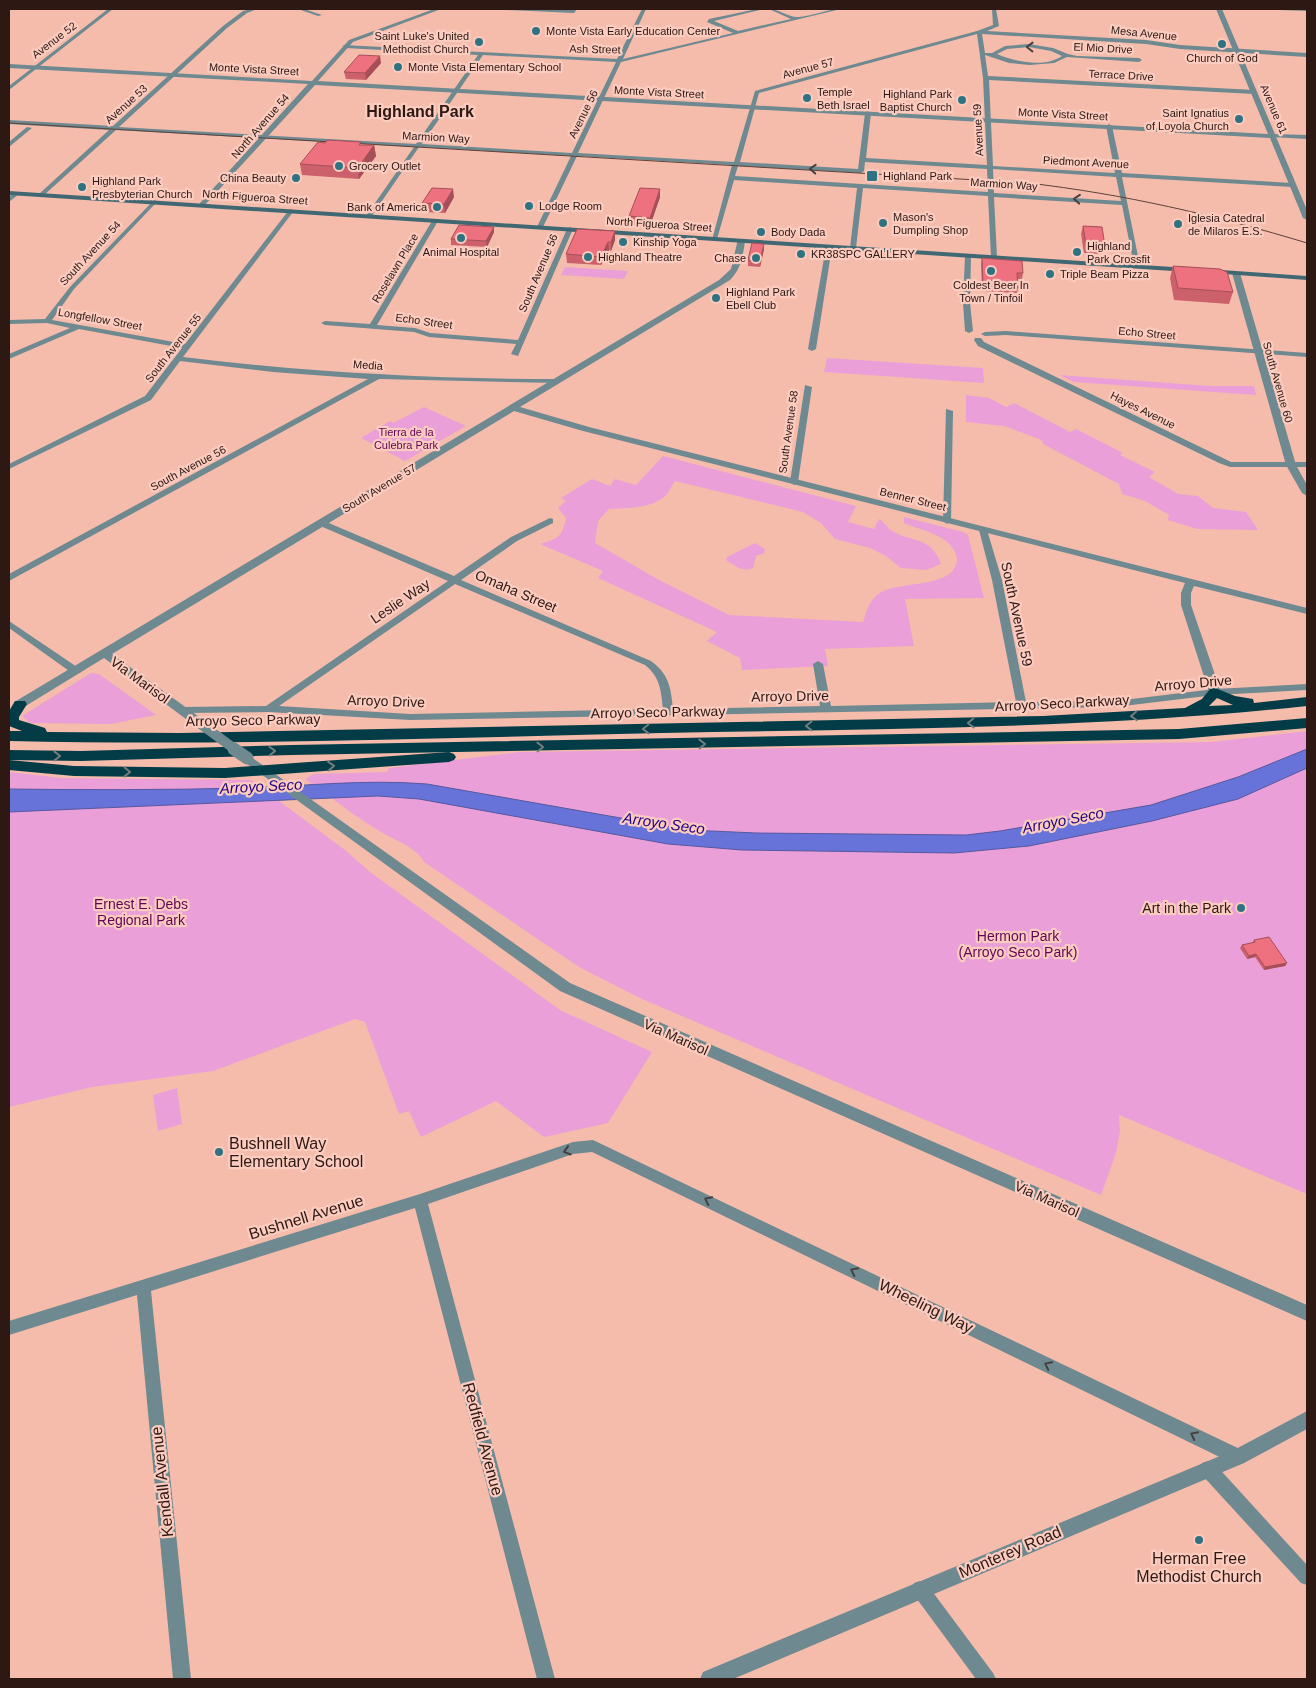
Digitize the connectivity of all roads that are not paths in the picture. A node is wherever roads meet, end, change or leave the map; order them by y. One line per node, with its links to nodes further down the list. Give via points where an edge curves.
1 (111, 9): 31 (street, Avenue 52)
2 (242, 9): 18 (street, Avenue 53)
3 (252, 9): 18 (street, Avenue 53)
4 (300, 9): 16 (street)
5 (438, 9): 21 (street, North Avenue 54)
6 (507, 9): 7 (street, via 568,12)
7 (575, 9)
8 (644, 9): 29 (street, Avenue 56)
9 (762, 9): 20 (street, via 709,21)
10 (771, 9): 17 (street)
11 (839, 9): 17 (street, Ash Street)
12 (994, 9): 19 (street, Avenue 57, via 996,26)
13 (1219, 9): 22 (street, Avenue 61)
14 (1279, 9): 15 (street)
15 (1307, 10)
16 (320, 15)
17 (796, 19): 20 (street, Ash Street)
18 (225, 27): 32 (street, Avenue 53)
19 (979, 32): 22 (street, Mesa Avenue, via 1146,42); 24 (street, Avenue 59); 39 (street, Avenue 57, via 756,92)
20 (738, 33): 29 (street, Ash Street)
21 (345, 46): 23 (street, Ash Street); 34 (street, North Avenue 54)
22 (1237, 52): 26 (street, Mesa Avenue); 37 (street, Avenue 61)
23 (481, 54): 29 (street, Ash Street); 36 (street)
24 (983, 54): 25 (street, El Mio Drive); 33 (street, Avenue 59)
25 (994, 54): 27 (street, El Mio Drive, via 1011,61 1032,62 1055,62); 27 (street, El Mio Drive, one-way to 25, via 1049,48 1032,47 1009,47)
26 (1307, 55)
27 (1066, 56): 28 (street, El Mio Drive)
28 (1139, 60)
29 (620, 61): 38 (street, Avenue 56)
30 (9, 66): 31 (street, Monte Vista Street)
31 (35, 67): 32 (street, Monte Vista Street); 35 (street, Avenue 52)
32 (172, 75): 34 (street, Monte Vista Street); 46 (street, Avenue 53)
33 (986, 78): 37 (street, Terrace Drive); 41 (street, Avenue 59)
34 (312, 83): 36 (street, Monte Vista Street); 50 (street, North Avenue 54)
35 (9, 88)
36 (456, 91): 38 (street, Monte Vista Street); 52 (street)
37 (1254, 92): 48 (street, Avenue 61)
38 (602, 99): 39 (street, Monte Vista Street); 53 (street, Avenue 56)
39 (751, 107): 40 (street, Monte Vista Street); 55 (street, Avenue 57)
40 (868, 113): 41 (street, Monte Vista Street); 54 (street)
41 (987, 120): 43 (street, Monte Vista Street); 56 (street, Avenue 59)
42 (9, 122): 46 (street, Marmion Way)
43 (1108, 126): 48 (street, Monte Vista Street); 57 (street)
44 (9, 127): 45 (street, Marmion Way)
45 (29, 128): 47 (street, Marmion Way); 51 (street)
46 (114, 128): 47 (street, Avenue 53); 50 (street, Marmion Way)
47 (108, 133): 50 (street, Marmion Way); 63 (street, Avenue 53)
48 (1273, 136): 49 (street, Monte Vista Street); 59 (street, Avenue 61)
49 (1307, 137)
50 (263, 139): 52 (street, Marmion Way); 67 (street, North Avenue 54)
51 (9, 146)
52 (416, 148): 53 (street, Marmion Way); 69 (street)
53 (574, 157): 55 (street, Marmion Way); 72 (street, Avenue 56)
54 (864, 160): 55 (street, Marmion Way, one-way to 55, via 861,171); 56 (street, Piedmont Avenue)
55 (735, 167): 58 (street, Avenue 57)
56 (990, 167): 57 (street, Piedmont Avenue); 62 (street, Avenue 59)
57 (1119, 175): 59 (street, Piedmont Avenue); 66 (street)
58 (732, 178): 60 (street, Marmion Way); 74 (street, Avenue 57)
59 (1297, 185): 70 (street, Avenue 61)
60 (860, 186): 62 (street, Marmion Way); 77 (street)
61 (12, 194): 63 (main road, North Figueroa Street); 64 (street)
62 (990, 194): 66 (street, Marmion Way, one-way to 62); 79 (street, Avenue 59)
63 (40, 196): 65 (main road, North Figueroa Street)
64 (9, 200)
65 (154, 202): 67 (main road, North Figueroa Street); 83 (street, South Avenue 54, via 72,288)
66 (1125, 203): 80 (street)
67 (203, 205): 68 (main road, North Figueroa Street)
68 (292, 211): 69 (main road, North Figueroa Street); 93 (street, South Avenue 55)
69 (369, 216): 71 (main road, North Figueroa Street)
70 (1307, 218)
71 (435, 221): 72 (main road, North Figueroa Street); 87 (street, Roselawn Place)
72 (540, 227): 73 (main road, North Figueroa Street)
73 (570, 229): 74 (main road, North Figueroa Street); 92 (street, South Avenue 56)
74 (714, 239): 75 (main road, North Figueroa Street)
75 (741, 241): 76 (main road, North Figueroa Street); 101 (street, South Avenue 57, via 732,276)
76 (829, 246): 77 (main road, North Figueroa Street); 94 (street)
77 (853, 248): 78 (main road, North Figueroa Street)
78 (968, 256): 79 (main road, North Figueroa Street); 88 (street)
79 (994, 257): 80 (main road, North Figueroa Street)
80 (1137, 266): 81 (main road, North Figueroa Street)
81 (1236, 273): 82 (main road, North Figueroa Street); 95 (street, South Avenue 60)
82 (1307, 278)
83 (47, 321): 84 (street, Longfellow Street); 86 (street, Longfellow Street); 90 (street)
84 (9, 322)
85 (325, 323): 87 (street, Echo Street)
86 (80, 326): 90 (street); 93 (street, Longfellow Street)
87 (372, 327): 92 (street, Echo Street)
88 (969, 331): 89 (street, Echo Street); 91 (street, Hayes Avenue, via 965,333 966,337)
89 (985, 334): 91 (street, via 984,339); 95 (street, Echo Street)
90 (49, 340): 98 (street)
91 (978, 340): 105 (street, Hayes Avenue, via 1222,461 1230,464)
92 (521, 342): 96 (street, South Avenue 56)
93 (187, 347): 99 (street, South Avenue 55)
94 (812, 349)
95 (1258, 352): 97 (street, Echo Street); 105 (street, South Avenue 60)
96 (515, 354)
97 (1307, 355)
98 (9, 357)
99 (178, 359): 100 (street, Media); 107 (street, South Avenue 55, via 145,400)
100 (377, 377): 101 (street, Media); 114 (street, South Avenue 56)
101 (557, 381): 103 (street, South Avenue 57)
102 (808, 387): 108 (street, South Avenue 58)
103 (514, 408): 108 (street, Benner Street); 112 (street, South Avenue 57)
104 (949, 411): 110 (street)
105 (1291, 465): 106 (street, Hayes Avenue); 109 (street, South Avenue 60)
106 (1307, 465)
107 (9, 467)
108 (794, 482): 110 (street, Benner Street)
109 (1307, 492)
110 (947, 521): 113 (street, Benner Street)
111 (550, 522): 115 (street, Leslie Way, via 514,539)
112 (321, 523): 115 (street, Omaha Street); 119 (street, South Avenue 57)
113 (983, 530): 116 (street, Benner Street); 125 (street, South Avenue 59, via 997,580)
114 (9, 578)
115 (455, 580): 128 (street, Leslie Way); 131 (street, Omaha Street, via 648,663 664,678)
116 (1190, 583): 117 (street, Benner Street); 123 (street, via 1186,605)
117 (1307, 611)
118 (9, 624): 121 (street)
119 (104, 654): 121 (street, South Avenue 57); 130 (street, Via Marisol)
120 (818, 664): 129 (street)
121 (76, 671): 127 (street, South Avenue 57)
122 (1307, 687): 123 (street, Arroyo Drive)
123 (1216, 692): 125 (street, Arroyo Drive, via 1115,704); 126 (highway, via 1232,700); 132 (highway, via 1207,702)
124 (1307, 702): 126 (highway, Arroyo Seco Parkway)
125 (1021, 704): 129 (street, Arroyo Drive)
126 (1279, 705): 132 (highway, Arroyo Seco Parkway)
127 (12, 707): 135 (highway, via 13,722 19,726)
128 (268, 708): 130 (street, Arroyo Drive); 131 (street, Arroyo Drive, via 410,717)
129 (826, 708): 131 (street, Arroyo Drive)
130 (182, 710): 139 (street, Via Marisol, bridge)
131 (668, 712)
132 (1182, 713): 135 (highway, Arroyo Seco Parkway, one-way to 135, via 1043,721 200,738)
133 (1307, 723): 136 (highway, one-way to 133, via 1179,734)
134 (9, 736): 135 (highway, Arroyo Seco Parkway)
135 (66, 737)
136 (510, 747): 137 (highway, one-way to 136); 139 (highway, one-way to 136, via 477,754)
137 (9, 755)
138 (9, 765): 139 (highway, one-way to 139, via 84,771 224,774)
139 (264, 771): 143 (street, Via Marisol, via 565,986)
140 (614, 1155): 141 (street, Bushnell Avenue, one-way to 141, via 593,1146 573,1148); 146 (street, Wheeling Way, one-way to 140)
141 (420, 1200): 142 (street, Bushnell Avenue); 151 (street, Redfield Avenue)
142 (143, 1286): 144 (street, Bushnell Avenue); 150 (street, Kendall Avenue)
143 (1307, 1313)
144 (9, 1328)
145 (1307, 1420): 146 (street, Monterey Road)
146 (1238, 1457): 147 (street, Monterey Road)
147 (1208, 1469): 148 (street); 149 (street, Monterey Road)
148 (1307, 1577)
149 (920, 1590): 152 (street, Monterey Road); 153 (street)
150 (182, 1679)
151 (546, 1679)
152 (710, 1679)
153 (987, 1679)

